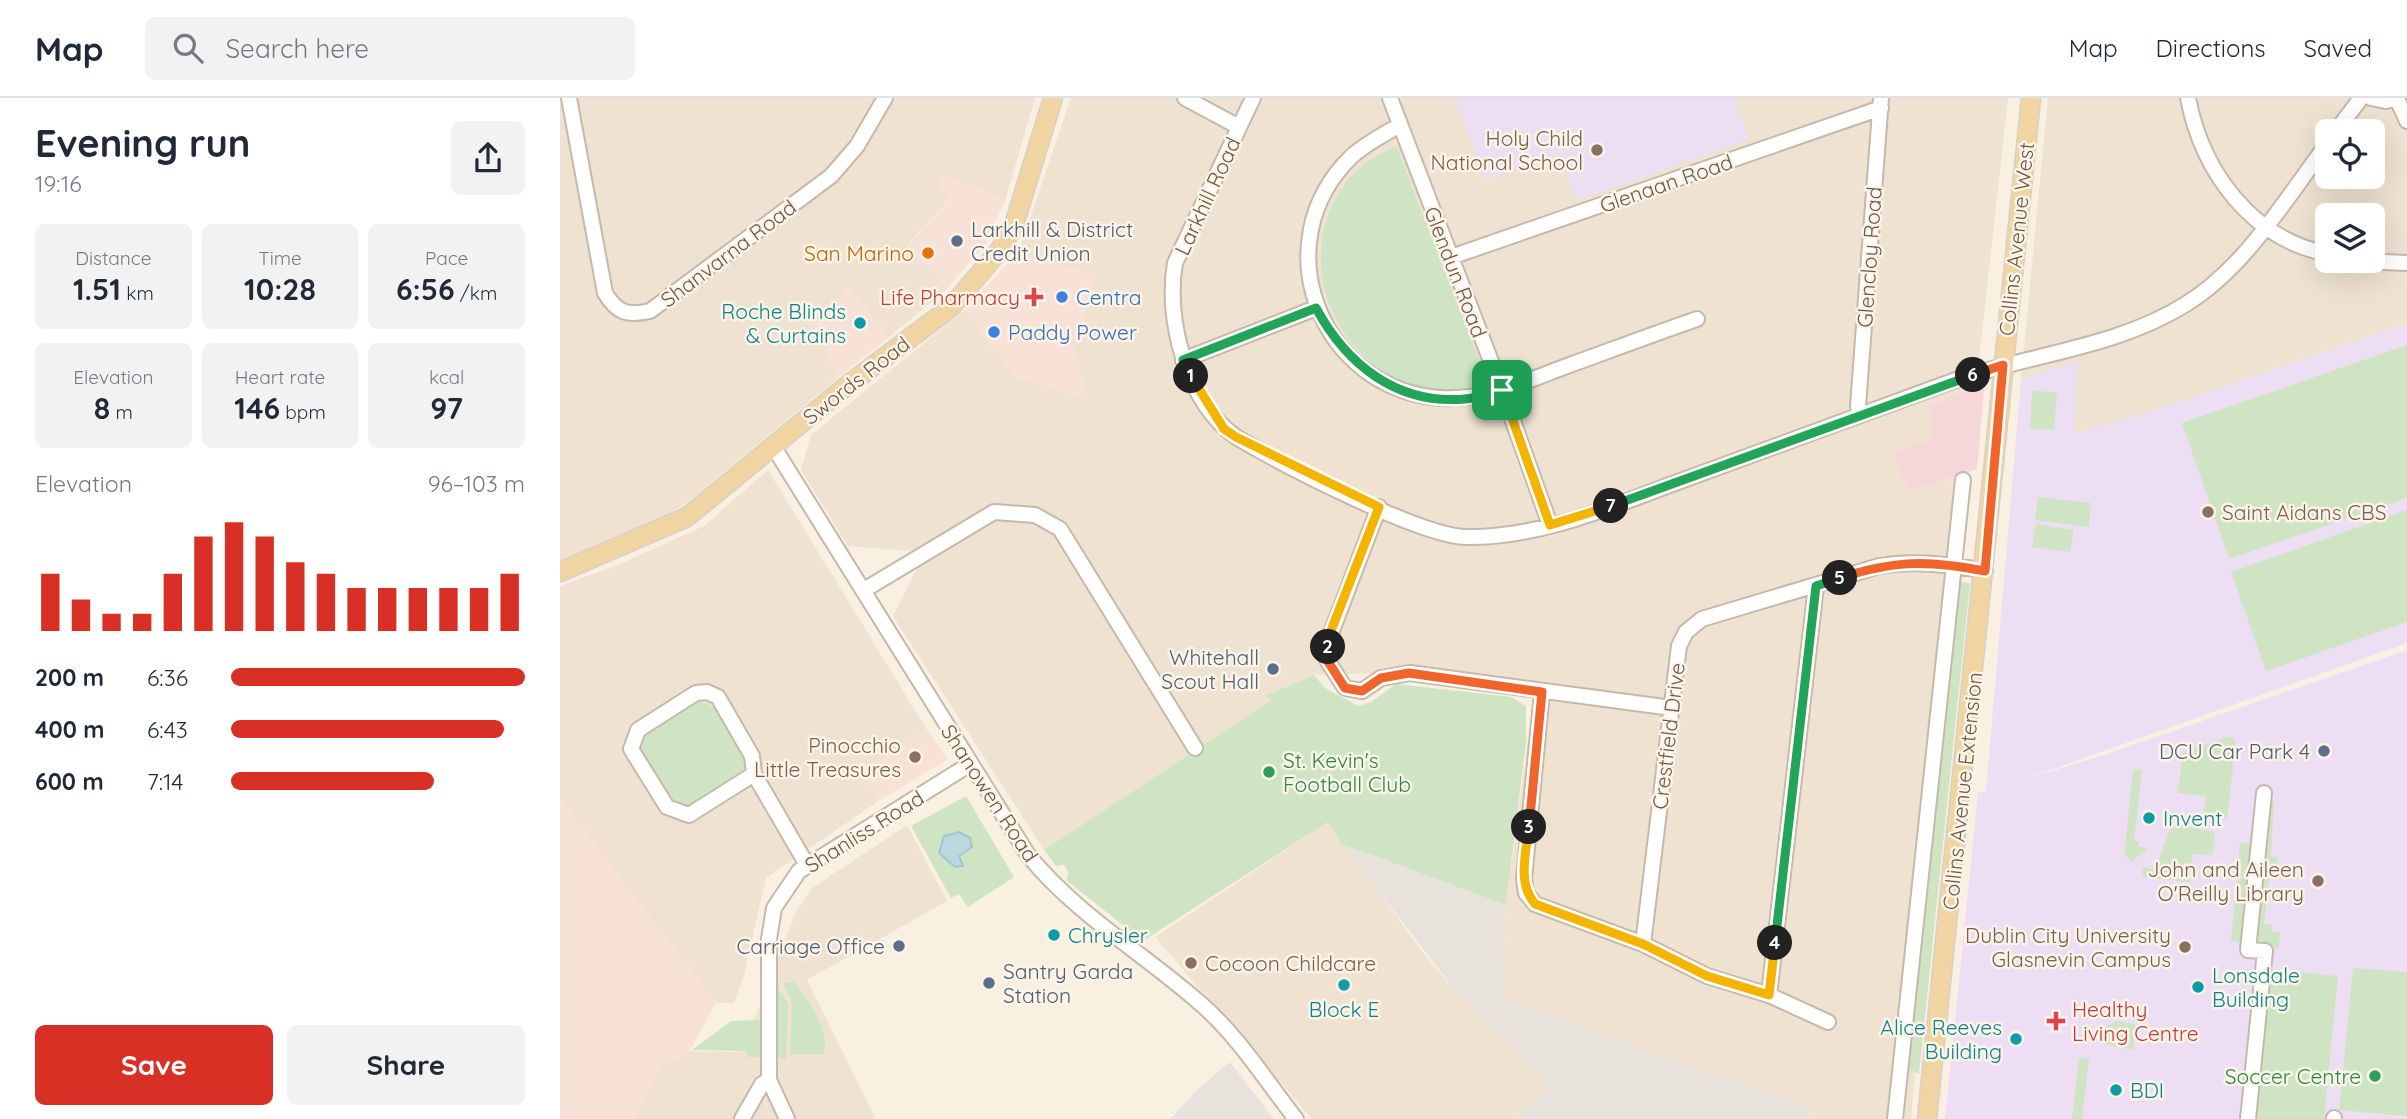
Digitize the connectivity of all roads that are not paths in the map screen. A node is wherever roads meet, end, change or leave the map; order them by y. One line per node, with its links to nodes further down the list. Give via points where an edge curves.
1 (884, 98): 11 (street, Shanvarna Road, via 857,146 831,176 650,312 634,314 613,307 605,293)
2 (1053, 98): 29 (main road, Swords Road, via 1014,225 1000,250 950,308)
3 (1185, 98): 16 (street, Larkhill Road)
4 (1253, 98): 16 (street, Larkhill Road)
5 (1390, 98): 15 (street, Glendun Road)
6 (2031, 98): 26 (main road, Collins Avenue West)
7 (2188, 98): 18 (street, via 2203,148 2220,179)
8 (2361, 98): 13 (street)
9 (2371, 98): 10 (street)
10 (2398, 98): 14 (street)
11 (564, 99)
12 (1881, 103): 20 (street, Glenaan Road); 28 (street, Glencloy Road)
13 (2345, 119)
14 (2407, 121)
15 (1399, 125): 20 (street, Glendun Road); 23 (street, via 1351,158 1319,206 1308,249)
16 (1239, 127): 25 (street, Larkhill Road, via 1175,263 1174,317)
17 (2315, 160): 18 (street, Larkhill Road)
18 (2264, 227): 19 (street); 26 (street, Larkhill Road, via 2225,274 2144,326)
19 (2315, 251)
20 (1451, 257): 27 (street, Glendun Road)
21 (2385, 262): 22 (street)
22 (2407, 263)
23 (1316, 308): 25 (street); 27 (street, via 1352,361 1388,385 1412,394 1465,399)
24 (1697, 319): 27 (street)
25 (1183, 360): 32 (street, Larkhill Road, via 1224,429)
26 (2003, 365): 28 (street, Larkhill Road); 30 (main road, Collins Avenue West)
27 (1502, 390): 33 (street, Glendun Road)
28 (1860, 415): 33 (street, Larkhill Road)
29 (773, 446): 36 (main road, Swords Road, via 687,517); 38 (street, Shanowen Road)
30 (1994, 463): 35 (main road, Collins Avenue Extension)
31 (1963, 480): 34 (street, Collins Avenue Extension)
32 (1379, 507): 33 (street, Larkhill Road, via 1442,534 1466,537); 39 (street, via 1329,636 1327,660 1345,688 1362,691 1381,678 1409,673)
33 (1550, 525)
34 (1952, 565): 35 (street, Crestfield Drive); 37 (street, Crestfield Drive, via 1900,562); 53 (street, Collins Avenue Extension)
35 (1985, 571): 54 (main road, Collins Avenue Extension)
36 (560, 572)
37 (1816, 586): 40 (street, Crestfield Drive, via 1702,619 1686,632 1679,646); 47 (street)
38 (864, 590): 41 (street, via 994,513 1035,515 1060,528); 42 (street, Shanowen Road)
39 (1542, 692): 40 (street); 46 (street, via 1526,893 1535,904)
40 (1672, 708): 46 (street, Crestfield Drive)
41 (1195, 748)
42 (970, 764): 45 (street, Shanliss Road); 52 (street, Shanowen Road, via 1046,878 1202,1005)
43 (754, 775): 43 (street, via 752,756 718,697 707,692 696,693 638,730 631,748 667,807 689,815); 45 (street)
44 (2264, 793): 55 (street, via 2248,950 2265,951)
45 (807, 865): 49 (street, Shanliss Road, via 786,886 774,908 769,939)
46 (1643, 944): 47 (street, via 1707,976)
47 (1769, 995): 48 (street)
48 (1828, 1022)
49 (769, 1080): 50 (street); 51 (street, Shanliss Road)
50 (742, 1119)
51 (787, 1119)
52 (1296, 1119)
53 (1895, 1119)
54 (1927, 1119)
55 (2248, 1119)

